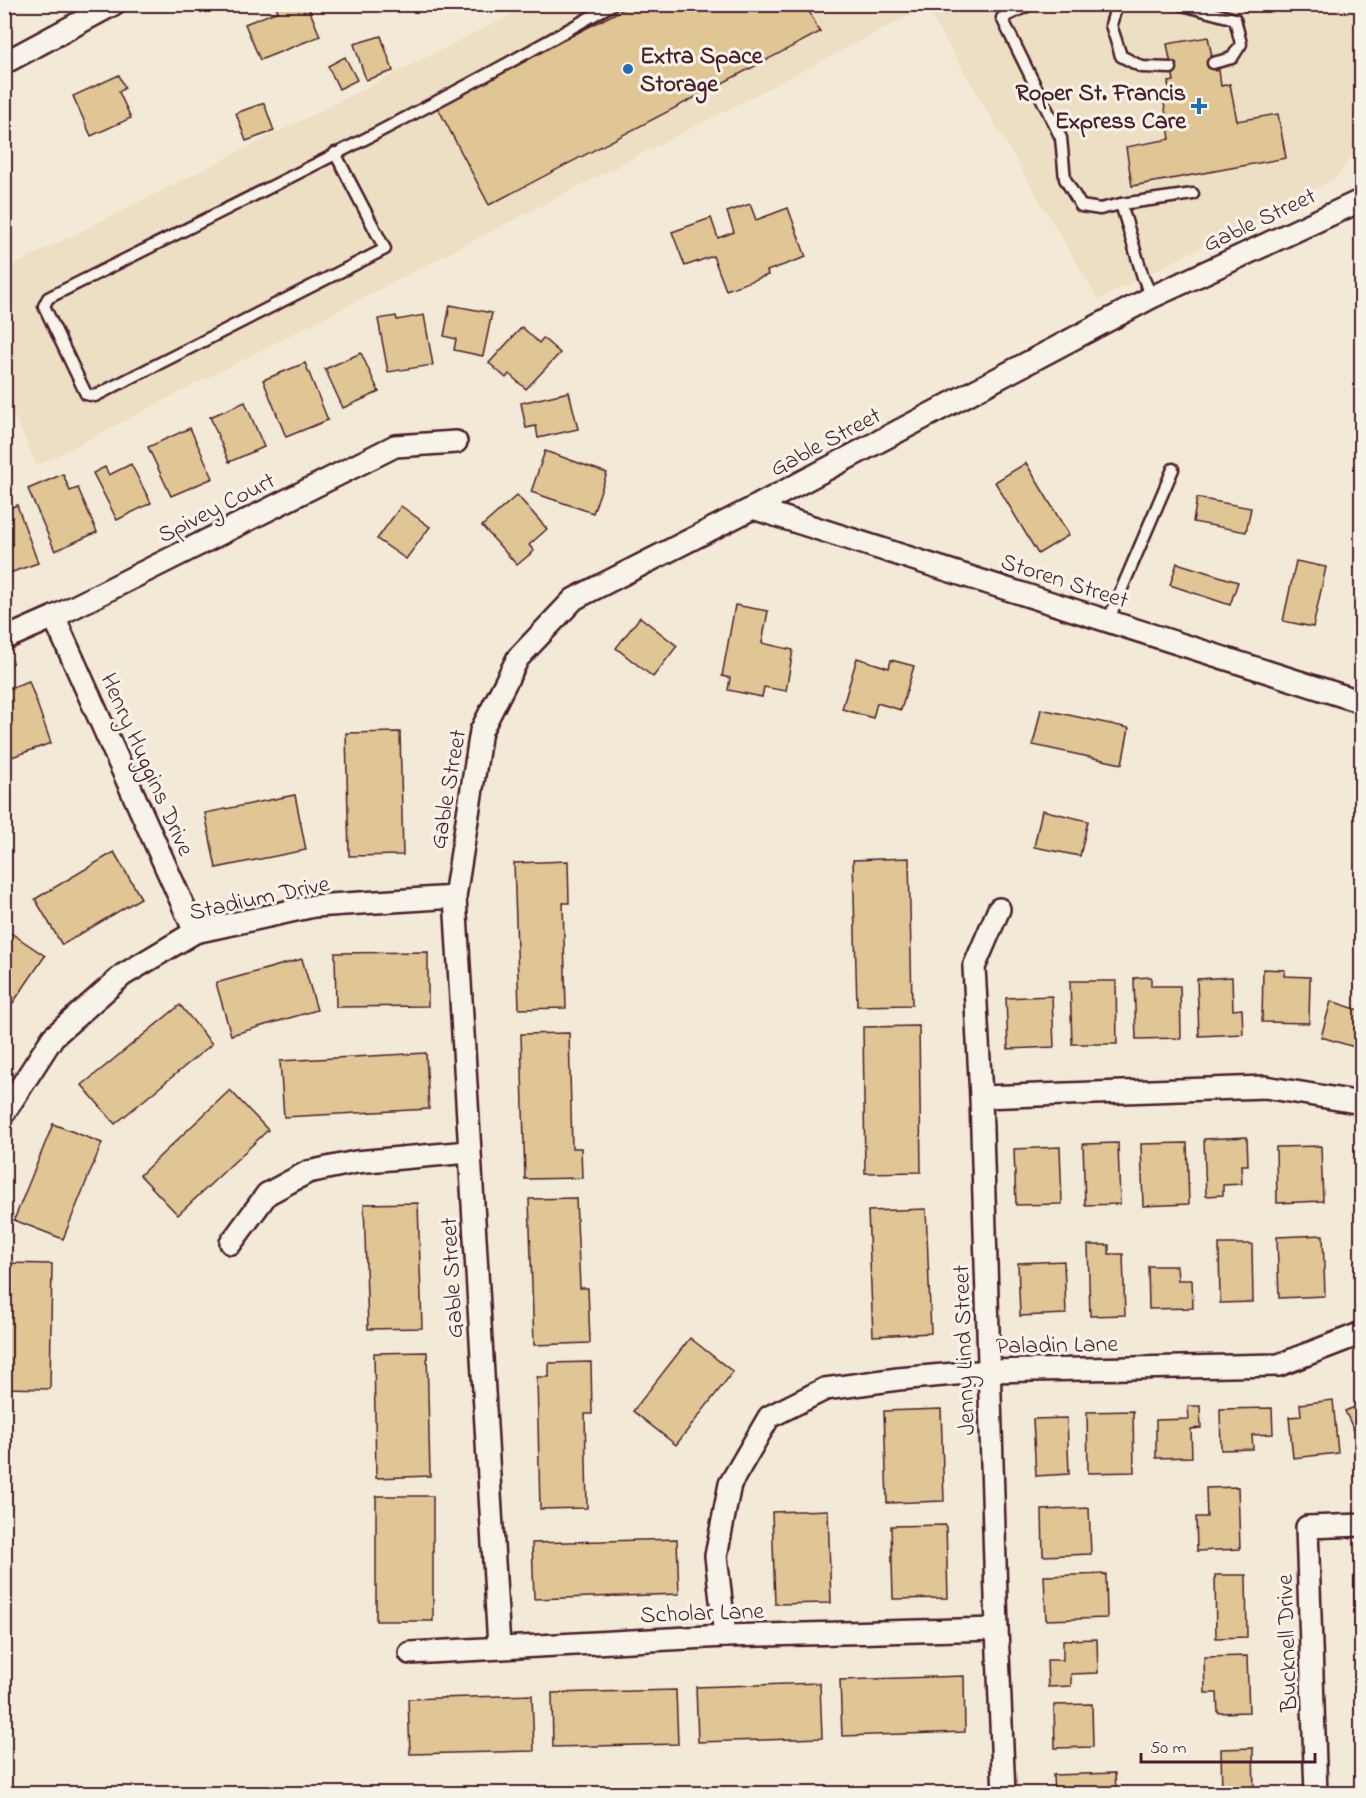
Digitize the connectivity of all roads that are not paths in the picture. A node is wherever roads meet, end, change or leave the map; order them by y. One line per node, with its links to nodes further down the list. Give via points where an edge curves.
1 (114, 4): 6 (street)
2 (613, 4): 9 (lane, via 535,50)
3 (1031, 4): 12 (lane, via 1002,18 1061,138 1065,179 1081,206 1100,209)
4 (1117, 4): 8 (lane, via 1111,25 1121,56 1142,67)
5 (1179, 4): 7 (lane, via 1235,19 1241,44 1232,58)
6 (4, 63)
7 (1213, 63)
8 (1171, 68)
9 (335, 153): 9 (lane, via 48,298 44,306 86,394 95,396 385,249)
10 (1193, 194): 12 (lane)
11 (1362, 200): 13 (street, Gable Street)
12 (1121, 204): 13 (lane)
13 (1152, 297): 16 (street, Gable Street)
14 (456, 442): 17 (street, Spivey Court, via 395,446)
15 (1173, 469): 18 (lane)
16 (753, 508): 18 (street, Storen Street); 21 (street, Gable Street, via 574,599 518,658 481,731)
17 (54, 617): 19 (street, Spivey Court); 23 (street, Henry Huggins Drive)
18 (1108, 621): 20 (street, Storen Street)
19 (4, 639)
20 (1362, 702)
21 (455, 897): 23 (street, Stadium Drive, via 314,906); 27 (street, Gable Street)
22 (999, 909): 24 (street, Jenny Lind Street, via 974,967)
23 (195, 932): 26 (street, Stadium Drive, via 123,975 53,1037)
24 (981, 1097): 25 (street, via 1265,1087); 30 (street, Jenny Lind Street)
25 (1362, 1103)
26 (4, 1113)
27 (469, 1152): 28 (street, via 356,1162 308,1172 267,1194); 34 (street, Gable Street)
28 (231, 1243)
29 (1362, 1333): 30 (street, Paladin Lane, via 1279,1365)
30 (989, 1371): 32 (street, Jenny Lind Street); 33 (street, Paladin Lane, via 825,1389 769,1417 730,1484 716,1556)
31 (1362, 1525): 37 (street, Bucknell Drive, via 1307,1527)
32 (998, 1629): 33 (street, Scholar Lane); 36 (street, Jenny Lind Street)
33 (725, 1636): 34 (street, Scholar Lane)
34 (499, 1647): 35 (street, Scholar Lane)
35 (410, 1653)
36 (1004, 1794)
37 (1316, 1794)

